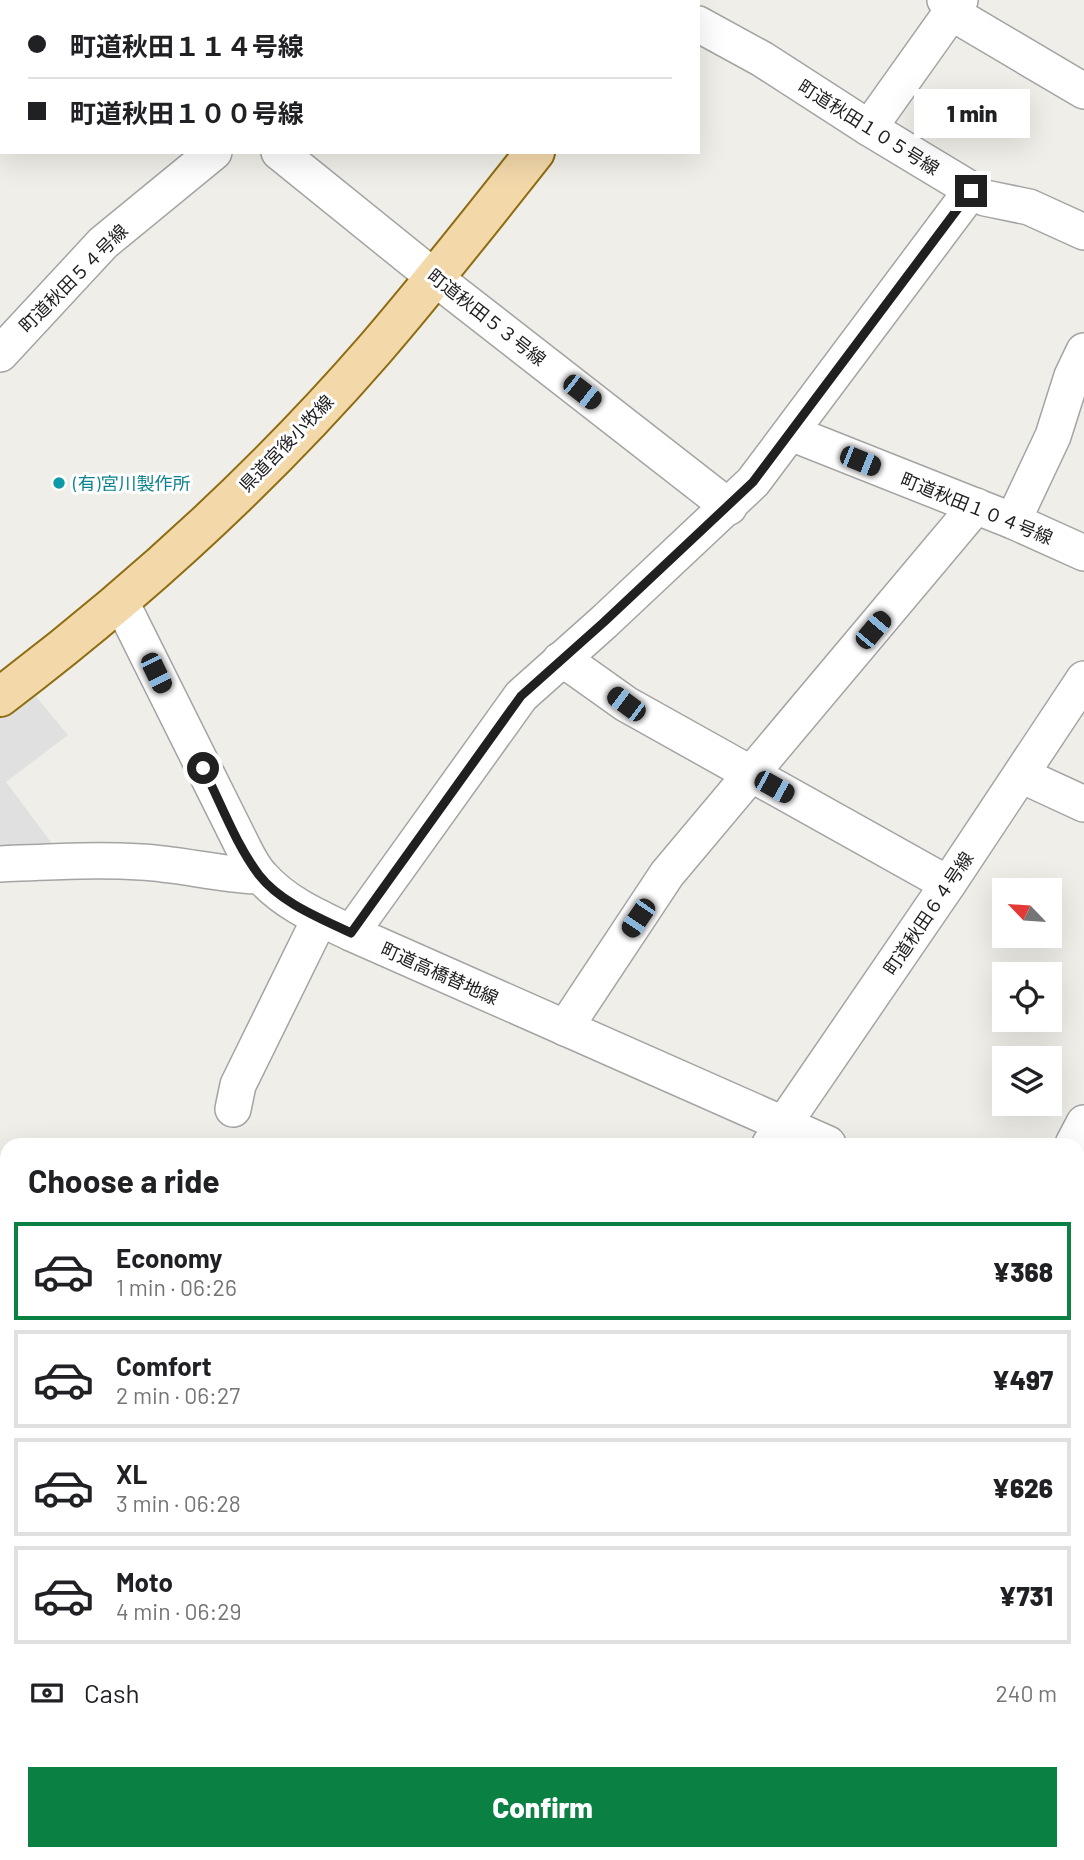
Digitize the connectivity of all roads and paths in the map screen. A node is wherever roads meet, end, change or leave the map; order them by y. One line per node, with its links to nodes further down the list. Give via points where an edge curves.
1 (952, 3): 3 (street, via 957,16); 4 (street)
2 (700, 25): 4 (street, 町道秋田１０５号線)
3 (1084, 91)
4 (869, 128): 8 (street, 町道秋田１０５号線)
5 (212, 154): 12 (street, 町道秋田５４号線, via 103,243)
6 (281, 154): 10 (street, 町道秋田５３号線)
7 (533, 154): 10 (main road, 県道宮後小牧線)
8 (971, 191): 9 (street, 町道秋田１０５号線, via 1029,207); 13 (street)
9 (1084, 232)
10 (435, 278): 14 (street, 町道秋田５３号線); 18 (main road, 県道宮後小牧線, via 293,437)
11 (1084, 351): 16 (street, via 1053,436)
12 (0, 354)
13 (791, 433): 14 (street); 15 (street, 町道秋田１０４号線)
14 (729, 506): 19 (street)
15 (976, 506): 16 (street, 町道秋田１０４号線); 22 (street)
16 (1013, 521): 17 (street, 町道秋田１０４号線)
17 (1084, 553)
18 (121, 602): 21 (main road, 県道宮後小牧線); 26 (street)
19 (560, 660): 22 (street, via 626,704); 29 (street, via 521,696)
20 (1084, 679): 23 (street, 町道秋田６４号線)
21 (0, 697)
22 (753, 774): 27 (street); 30 (street, via 667,874)
23 (1021, 775): 24 (street); 27 (street, 町道秋田６４号線)
24 (1084, 804)
25 (0, 864): 26 (street, via 142,862)
26 (260, 876): 28 (street, 町道高橋替地線)
27 (948, 884): 32 (street, 町道秋田６４号線)
28 (320, 918): 29 (street, 町道高橋替地線); 31 (street, via 238,1085)
29 (351, 933): 30 (street, 町道高橋替地線)
30 (565, 1028): 32 (street, 町道高橋替地線)
31 (233, 1109)
32 (777, 1135)

